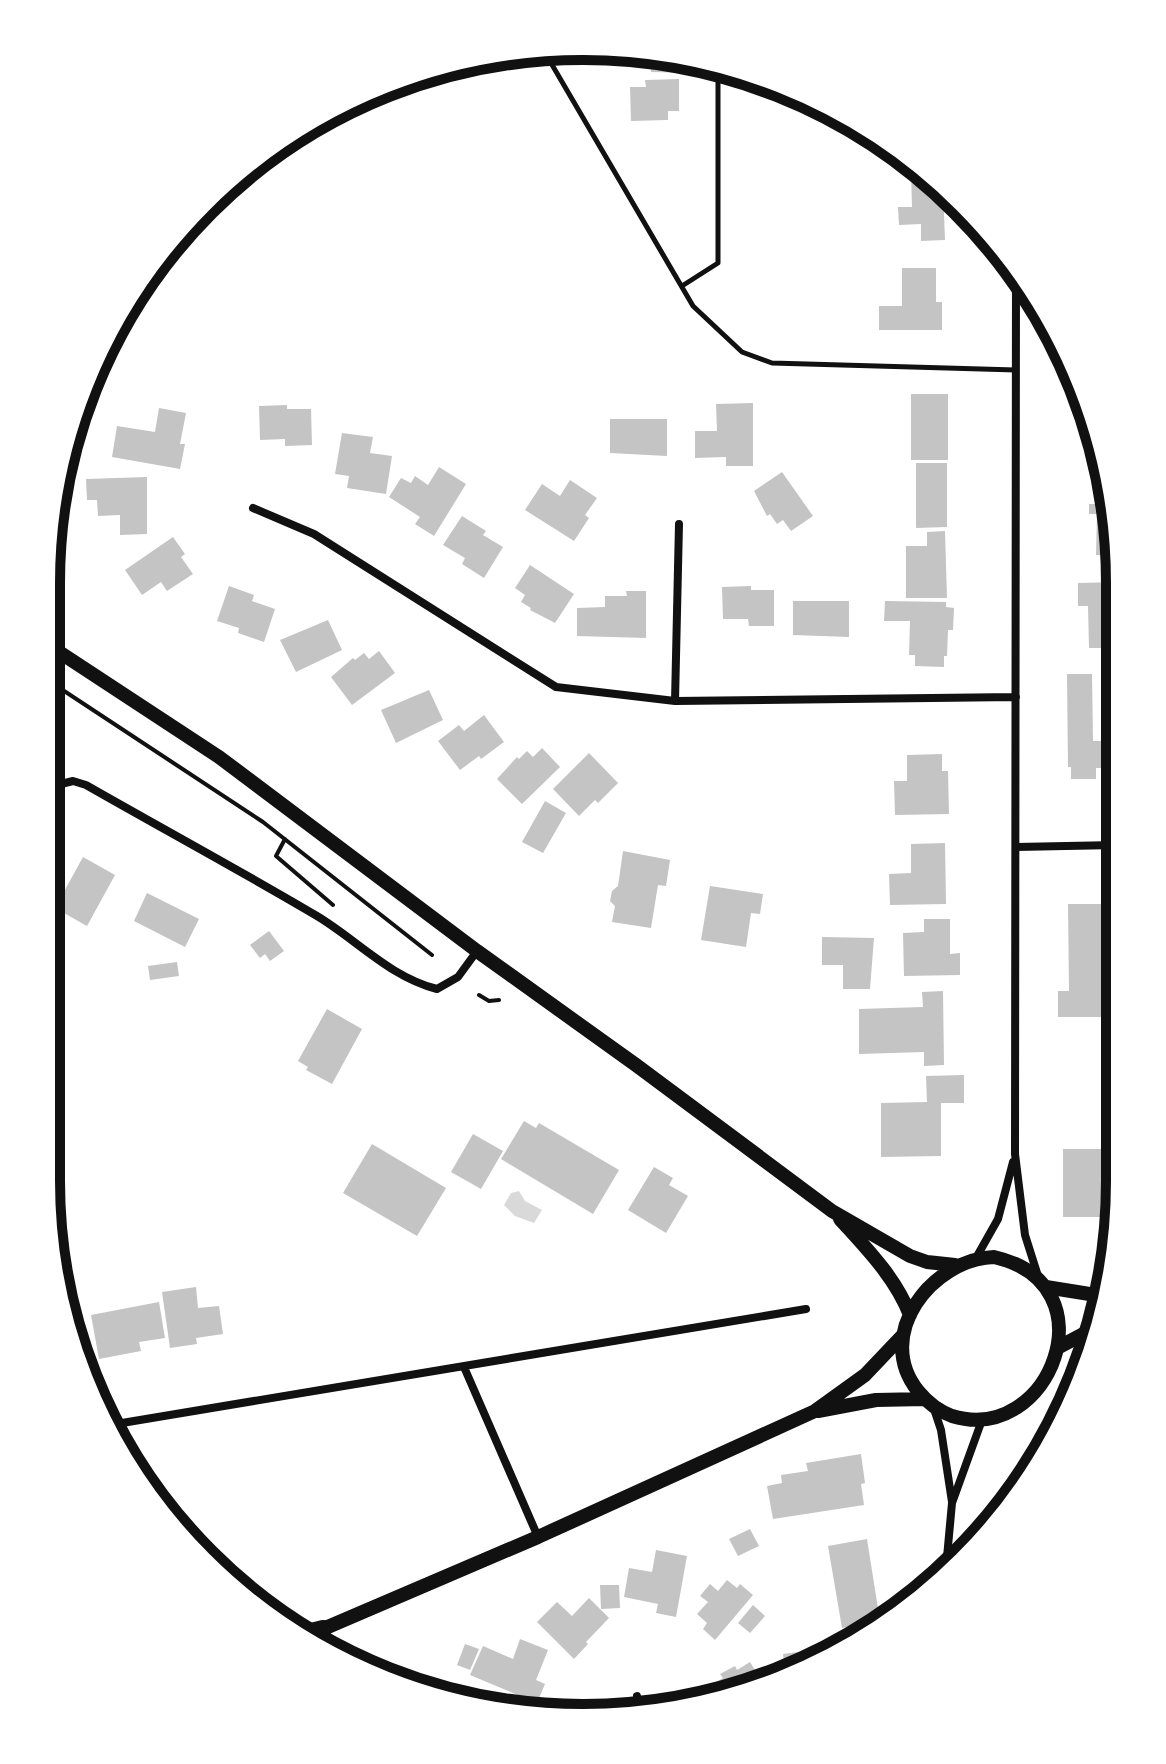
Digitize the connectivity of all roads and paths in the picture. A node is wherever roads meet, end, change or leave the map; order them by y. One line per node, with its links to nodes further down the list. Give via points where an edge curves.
1 (551, 61): 3 (lane)
2 (718, 78): 3 (lane, via 718,263)
3 (682, 286): 5 (lane, via 693,306 742,352 772,363)
4 (1016, 289): 5 (street)
5 (1016, 370): 10 (street)
6 (253, 508): 11 (street, via 314,534 556,687)
7 (679, 524): 11 (street)
8 (60, 653): 17 (main road, via 219,757)
9 (60, 688): 13 (path)
10 (1016, 697): 11 (street); 15 (street)
11 (675, 701)
12 (60, 784): 17 (street, via 86,785 319,918 416,984 437,989 458,977)
13 (285, 839): 16 (path, via 276,856); 18 (path)
14 (1106, 845): 15 (street)
15 (1016, 847): 21 (street)
16 (342, 913)
17 (477, 951): 22 (main road)
18 (432, 955)
19 (479, 995): 20 (path)
20 (499, 1000)
21 (1015, 1154): 23 (street, via 1005,1201); 25 (street, via 1025,1235)
22 (832, 1211): 24 (main road, via 910,1256); 28 (main road, via 878,1260)
23 (976, 1258): 24 (main road); 25 (main road, via 1012,1261)
24 (955, 1265): 28 (main road, via 926,1289)
25 (1042, 1282): 26 (main road); 31 (main road, via 1059,1318)
26 (1093, 1294)
27 (806, 1309): 32 (street)
28 (910, 1315): 29 (main road)
29 (903, 1335): 33 (main road, via 907,1371); 34 (main road, via 865,1375)
30 (1082, 1335): 31 (main road)
31 (1059, 1347): 35 (main road, via 1032,1394 1016,1408)
32 (464, 1367): 36 (street); 38 (street)
33 (929, 1403): 34 (main road, via 876,1400); 35 (main road, via 950,1415); 37 (street, via 941,1430)
34 (815, 1411): 38 (main road)
35 (982, 1420): 37 (street)
36 (120, 1423)
37 (952, 1503): 39 (street)
38 (538, 1537): 40 (main road)
39 (947, 1556)
40 (318, 1632)
41 (637, 1696): 42 (street)
42 (638, 1701)

